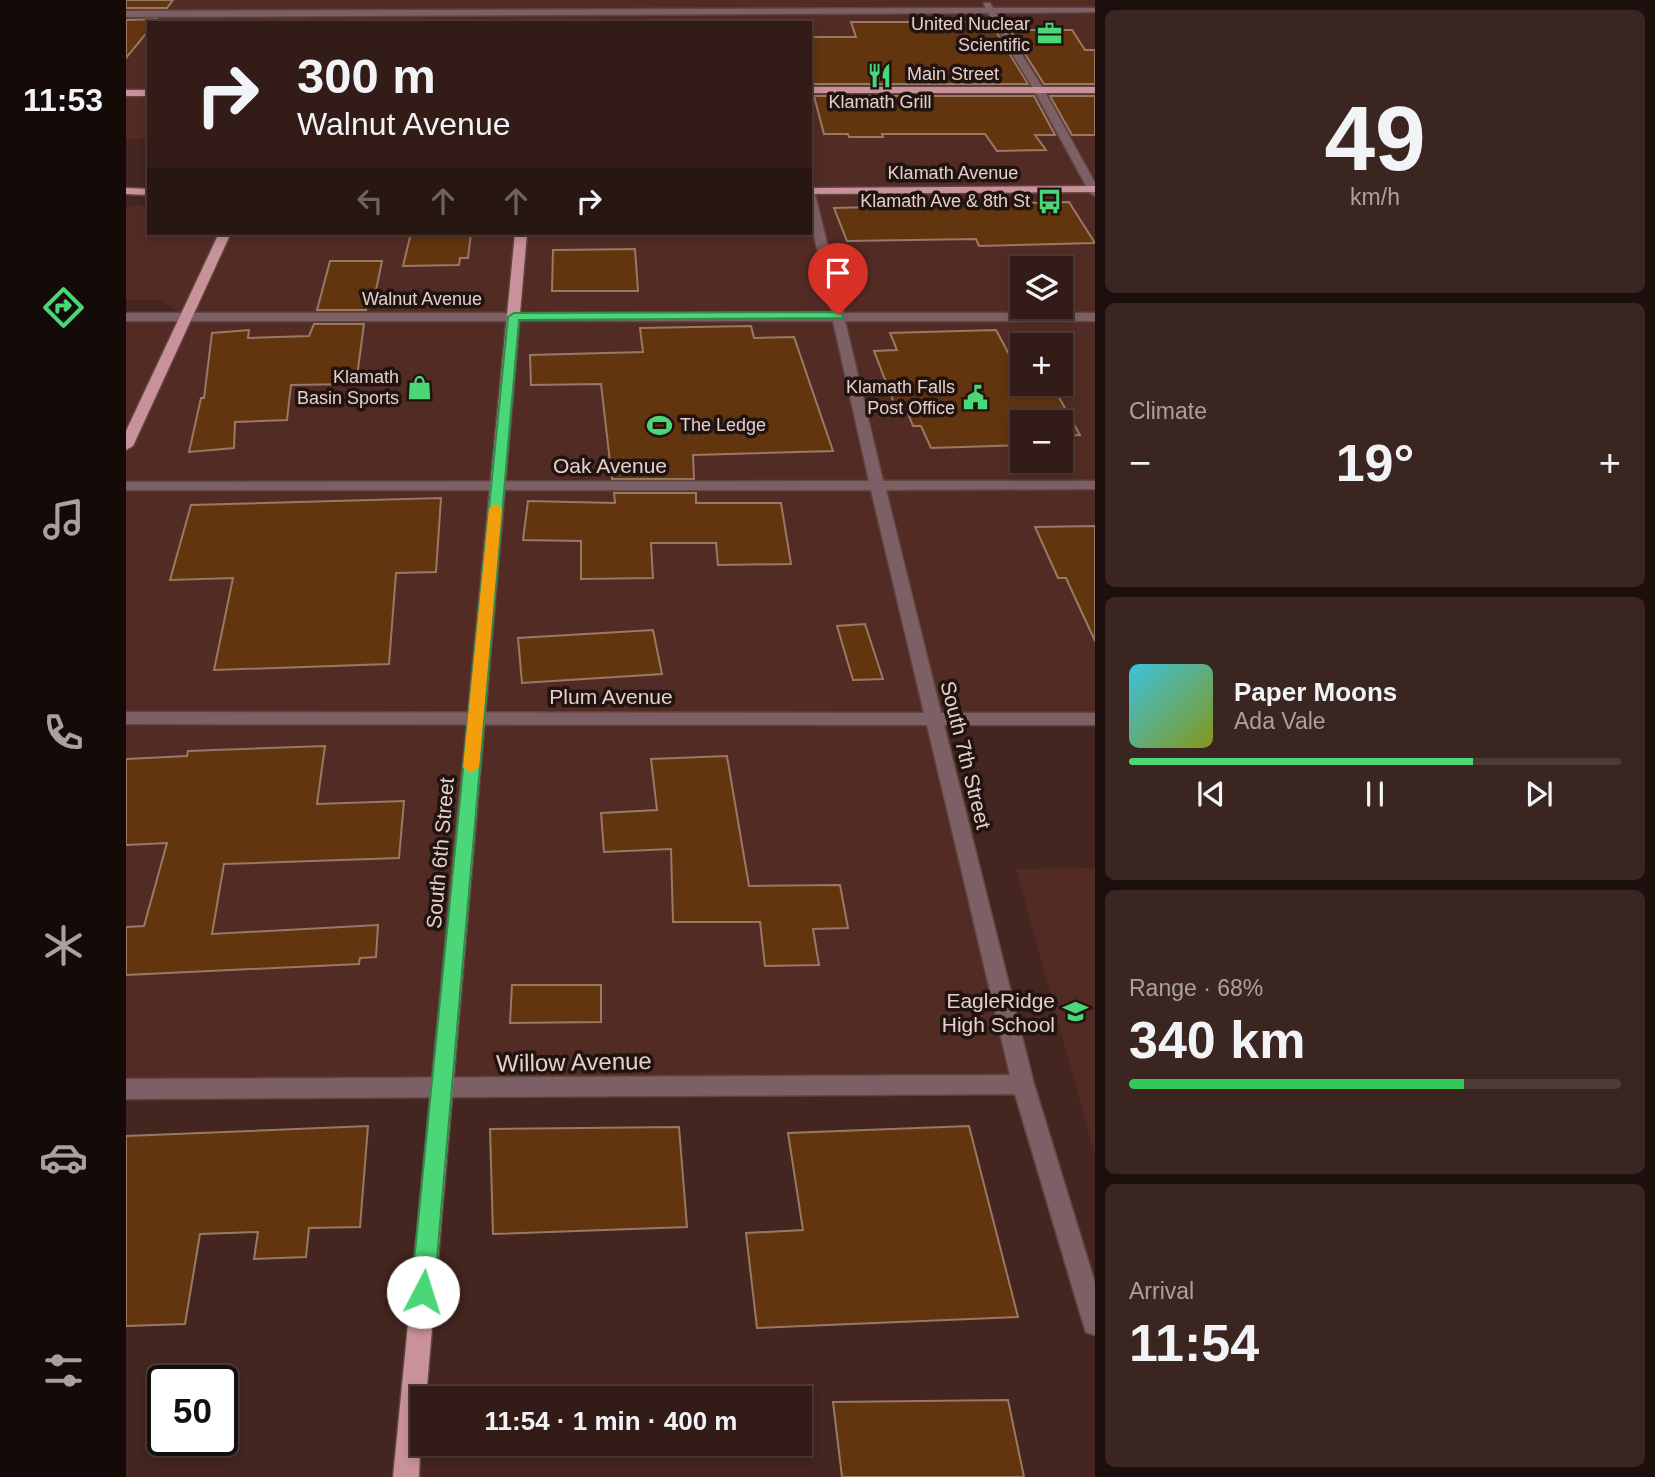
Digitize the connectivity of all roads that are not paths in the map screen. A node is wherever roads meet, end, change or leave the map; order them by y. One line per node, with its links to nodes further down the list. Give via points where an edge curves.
1 (323, 0): 8 (street)
2 (543, 0): 10 (street)
3 (767, 0): 9 (street)
4 (984, 0): 6 (street)
5 (1095, 10): 6 (street)
6 (991, 11): 9 (street); 13 (street)
7 (126, 13): 8 (street)
8 (318, 13): 10 (street); 11 (street)
9 (770, 13): 10 (street); 12 (street)
10 (542, 18)
11 (315, 21)
12 (772, 21)
13 (1039, 89): 14 (main road, Main Street); 15 (main road, Main Street); 19 (street)
14 (812, 90)
15 (1095, 90)
16 (126, 93): 17 (main road)
17 (147, 93)
18 (126, 191): 20 (main road)
19 (1094, 191): 21 (main road, Klamath Avenue)
20 (147, 192)
21 (812, 192)
22 (812, 201): 25 (street, South 7th Street)
23 (224, 235): 26 (main road)
24 (521, 235): 28 (main road, South 6th Street)
25 (838, 315): 28 (street, Walnut Avenue); 29 (street, Walnut Avenue); 31 (street, South 7th Street)
26 (189, 316): 27 (street, Walnut Avenue); 28 (street, Walnut Avenue); 30 (main road)
27 (126, 317)
28 (514, 317): 34 (main road, South 6th Street)
29 (1095, 317)
30 (126, 446)
31 (877, 484): 32 (street, Oak Avenue); 34 (street, Oak Avenue); 38 (street, South 7th Street)
32 (1095, 485)
33 (126, 486): 34 (street, Oak Avenue)
34 (497, 486): 36 (main road, South 6th Street)
35 (126, 718): 36 (street, Plum Avenue)
36 (475, 718): 38 (street, Plum Avenue); 41 (main road, South 6th Street)
37 (1095, 719): 38 (street, Plum Avenue)
38 (934, 720): 39 (street, South 7th Street)
39 (1023, 1084): 41 (street, Willow Avenue); 42 (street, South 7th Street)
40 (126, 1089): 41 (street, Willow Avenue)
41 (441, 1089): 43 (main road, South 6th Street)
42 (1095, 1323)
43 (406, 1477)

